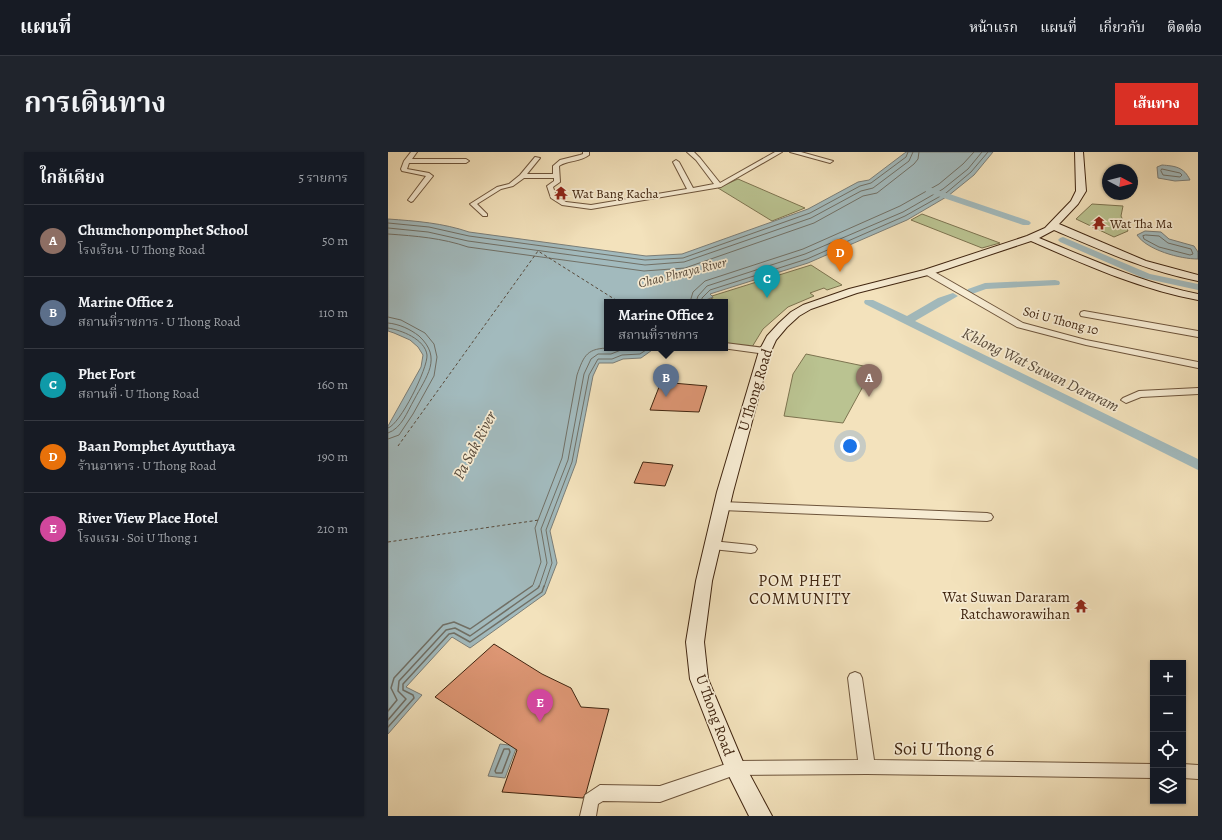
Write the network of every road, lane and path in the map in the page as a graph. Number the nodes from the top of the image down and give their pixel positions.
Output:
1 (414, 152) edge
2 (586, 152) edge
3 (690, 152) edge
4 (779, 152) edge
5 (793, 152) edge
6 (820, 152) edge
7 (1079, 152) edge
8 (812, 157) junction
9 (537, 158) dead end
10 (407, 161) junction
11 (466, 161) dead end
12 (830, 161) dead end
13 (676, 162) dead end
14 (522, 176) junction
15 (557, 176) junction
16 (719, 186) junction
17 (691, 191) junction
18 (411, 200) dead end
19 (485, 215) dead end
20 (1054, 226) junction
21 (1031, 238) junction
22 (928, 272) junction
23 (1198, 278) edge
24 (1198, 297) edge
25 (1084, 314) dead end
26 (1198, 334) edge
27 (728, 346) edge
28 (765, 351) junction
29 (1198, 365) edge
30 (1198, 391) edge
31 (1126, 400) dead end
32 (722, 506) junction
33 (987, 517) dead end
34 (712, 545) junction
35 (751, 549) dead end
36 (855, 678) dead end
37 (866, 767) junction
38 (735, 768) junction
39 (1150, 771) edge
40 (1186, 771) edge
41 (1198, 772) edge
42 (588, 816) edge
43 (761, 816) edge

1 - 10 street
2 - 15 street
3 - 16 street
4 - 16 street
5 - 8 street
6 - 8 street
7 - 20 main road, U Thong Road
8 - 12 street
9 - 14 street
10 - 11 street
10 - 18 street
13 - 17 street
14 - 15 street
14 - 19 street
15 - 17 street
16 - 17 street
20 - 21 main road, U Thong Road
20 - 23 main road
21 - 22 main road, U Thong Road
21 - 24 main road
22 - 28 main road, U Thong Road
22 - 29 street, Soi U Thong 10
25 - 26 street
27 - 28 street
28 - 32 main road, U Thong Road
30 - 31 street
32 - 33 street
32 - 34 main road, U Thong Road
34 - 35 street
34 - 38 main road, U Thong Road
36 - 37 street
37 - 38 street, Soi U Thong 6
37 - 39 street, Soi U Thong 6
38 - 42 street, Soi U Thong 6
38 - 43 main road, U Thong Road
40 - 41 street

